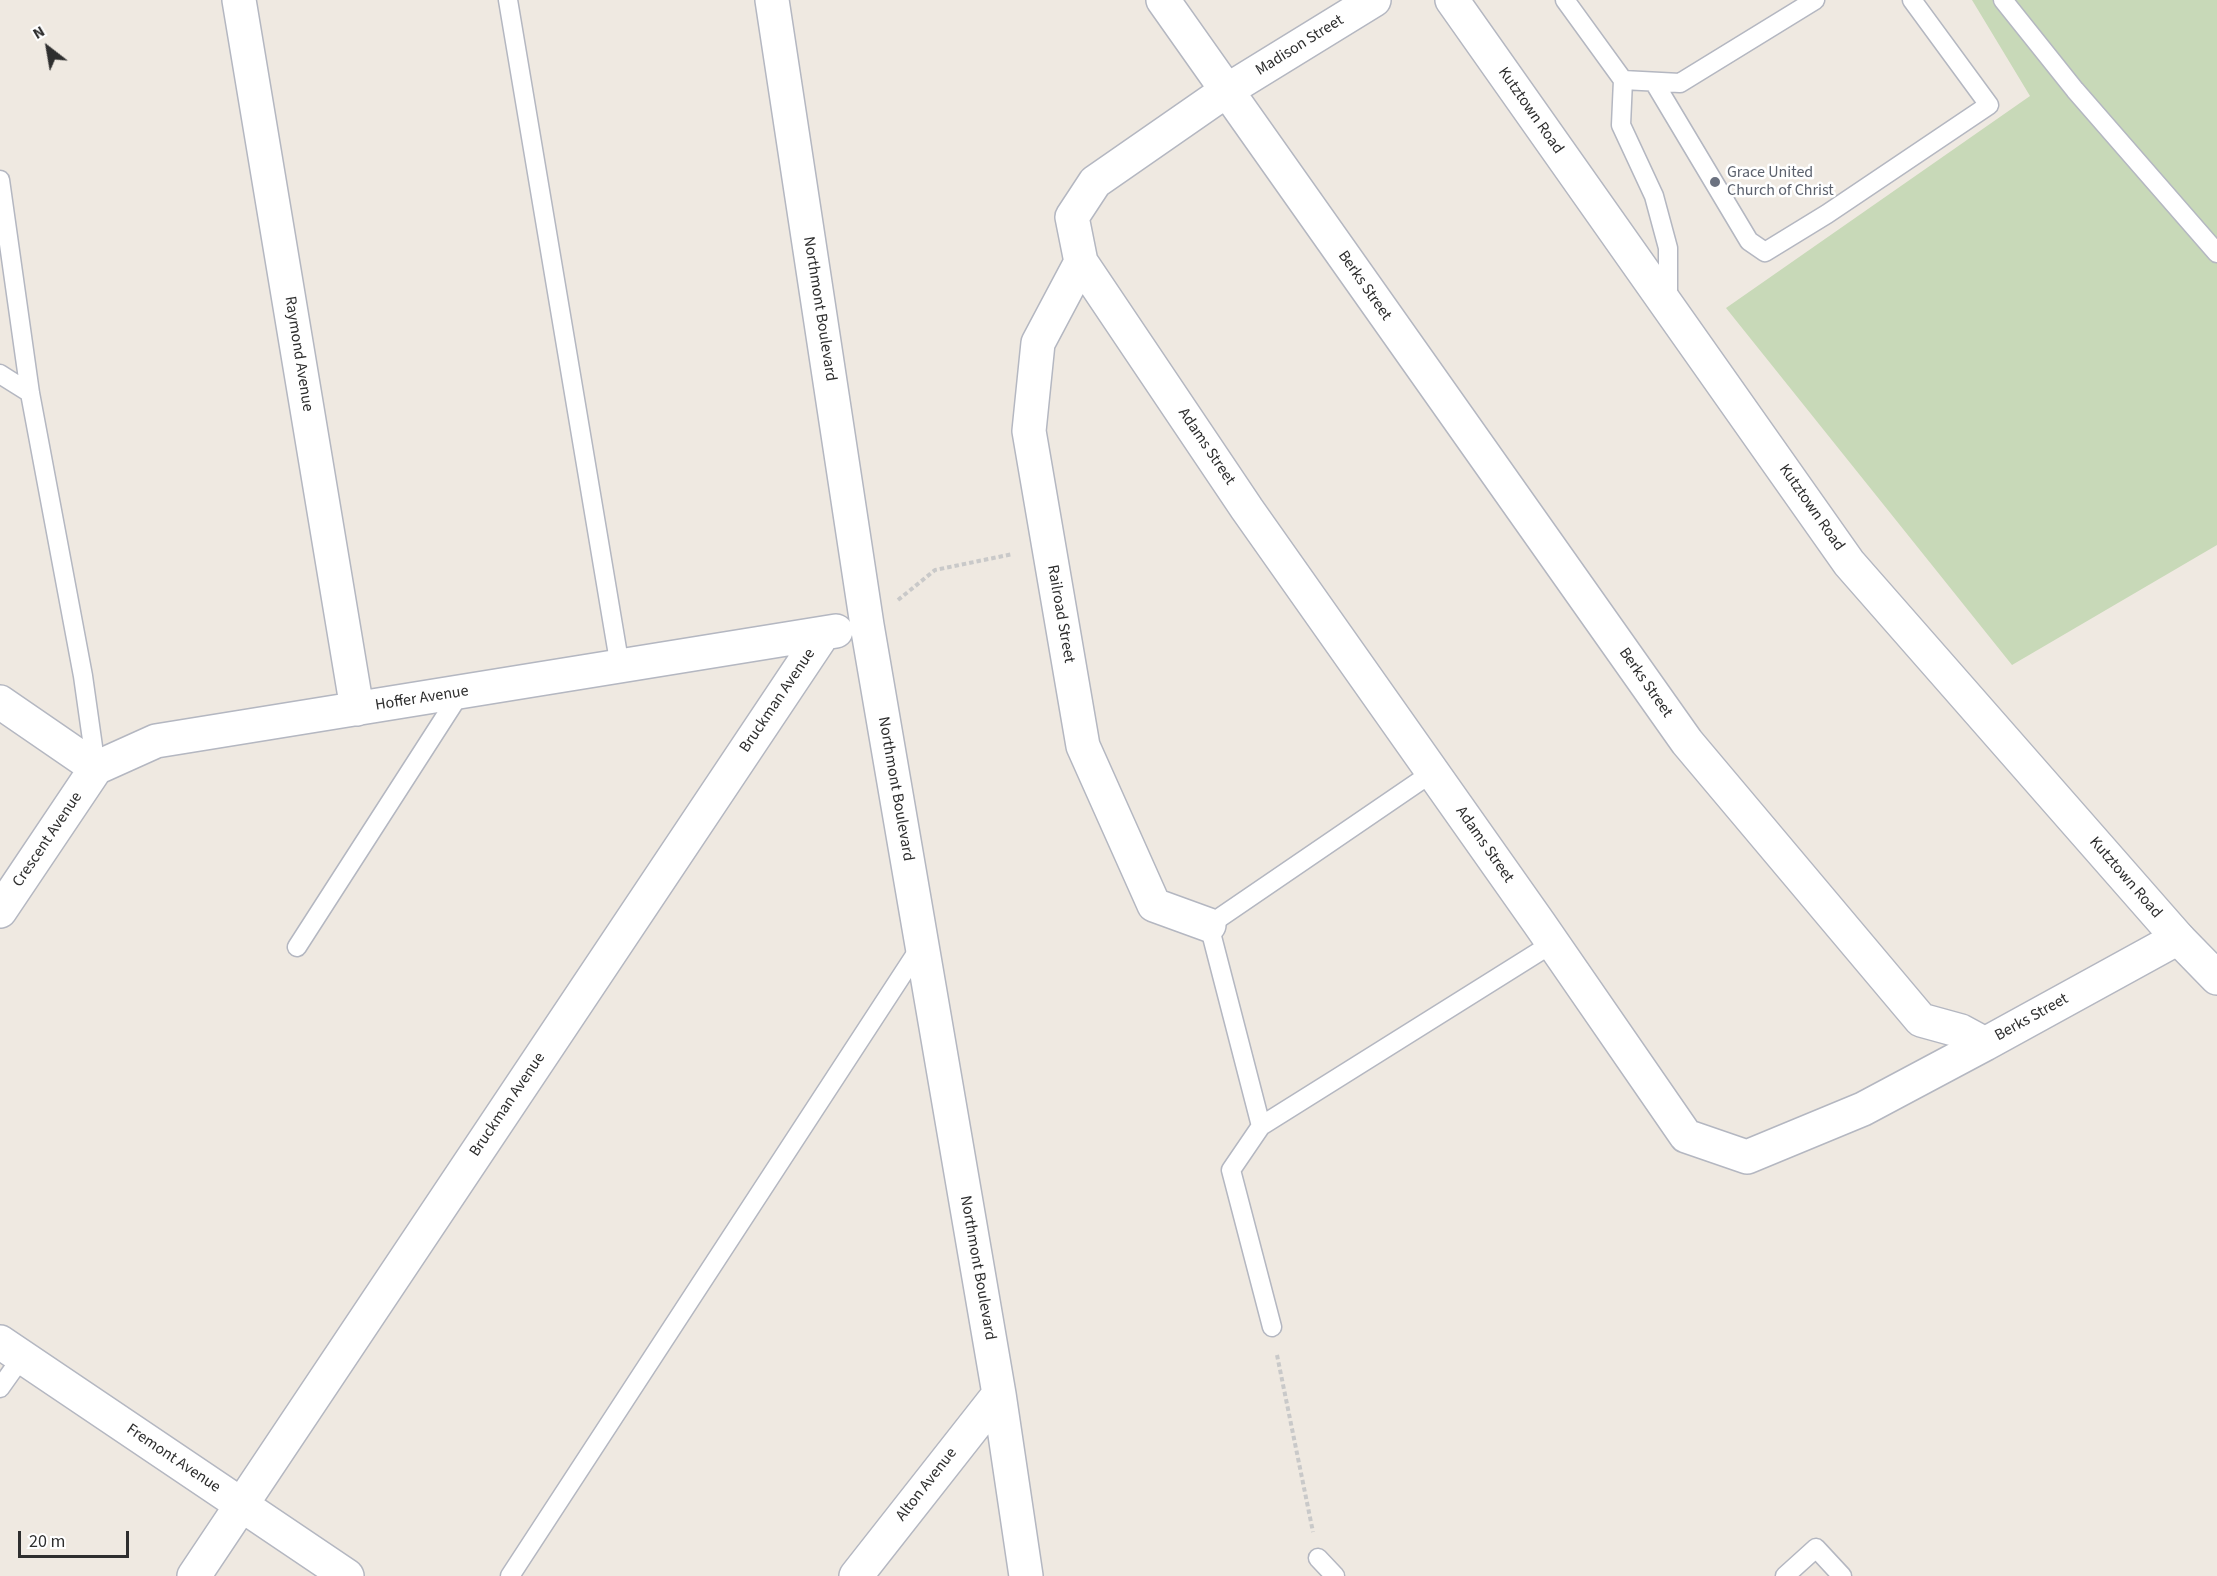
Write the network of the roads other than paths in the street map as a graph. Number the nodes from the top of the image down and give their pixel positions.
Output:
1 (239, 0) edge
2 (508, 0) edge
3 (772, 0) edge
4 (1163, 0) edge
5 (1374, 0) edge
6 (1452, 0) edge
7 (1565, 0) edge
8 (1815, 0) edge
9 (1912, 0) edge
10 (2003, 0) edge
11 (1623, 80) junction
12 (1654, 82) junction
13 (1226, 91) junction
14 (0, 180) edge
15 (2217, 253) edge
16 (1082, 262) junction
17 (1668, 306) junction
18 (0, 374) edge
19 (30, 393) junction
20 (867, 625) junction
21 (823, 634) junction
22 (620, 667) junction
23 (461, 692) junction
24 (0, 702) edge
25 (357, 709) junction
26 (96, 768) junction
27 (1433, 772) junction
28 (0, 911) edge
29 (1209, 925) junction
30 (1546, 933) junction
31 (2178, 938) junction
32 (922, 945) junction
33 (297, 947) dead end
34 (2217, 978) edge
35 (1985, 1044) junction
36 (1261, 1126) junction
37 (1272, 1327) road end
38 (11, 1349) edge
39 (0, 1389) edge
40 (999, 1394) junction
41 (241, 1505) junction
42 (1318, 1558) road end
43 (194, 1576) edge
44 (346, 1576) edge
45 (510, 1576) edge
46 (856, 1576) edge
47 (1026, 1576) edge
48 (1335, 1576) edge
49 (1785, 1576) edge
50 (1842, 1576) edge

1 - 25 street, Raymond Avenue
2 - 22 lane
3 - 20 street, Northmont Boulevard
4 - 13 street
5 - 13 street, Madison Street
6 - 17 street, Kutztown Road
7 - 11 lane
8 - 12 lane
9 - 12 lane
10 - 15 lane
11 - 12 lane
11 - 17 lane
13 - 16 street, Adams Street
13 - 35 street, Berks Street
14 - 19 lane
16 - 27 street, Adams Street
16 - 29 street, Railroad Street
17 - 31 street, Kutztown Road
18 - 19 lane
19 - 26 lane
20 - 21 street, Hoffer Avenue
20 - 32 street, Northmont Boulevard
21 - 22 street, Hoffer Avenue
21 - 41 street, Bruckman Avenue
22 - 23 street, Hoffer Avenue
23 - 25 street, Hoffer Avenue
23 - 33 lane
24 - 26 street
25 - 26 street, Hoffer Avenue
26 - 28 street, Crescent Avenue
27 - 29 lane
27 - 30 street, Adams Street
29 - 36 lane
30 - 35 street, Adams Street
30 - 36 lane
31 - 34 street, Kutztown Road
31 - 35 street, Berks Street
32 - 40 street, Northmont Boulevard
32 - 45 lane
36 - 37 lane
38 - 39 lane
38 - 41 street, Fremont Avenue
40 - 46 street, Alton Avenue
40 - 47 street, Northmont Boulevard
41 - 43 street, Bruckman Avenue
41 - 44 street, Fremont Avenue
42 - 48 lane
49 - 50 lane

